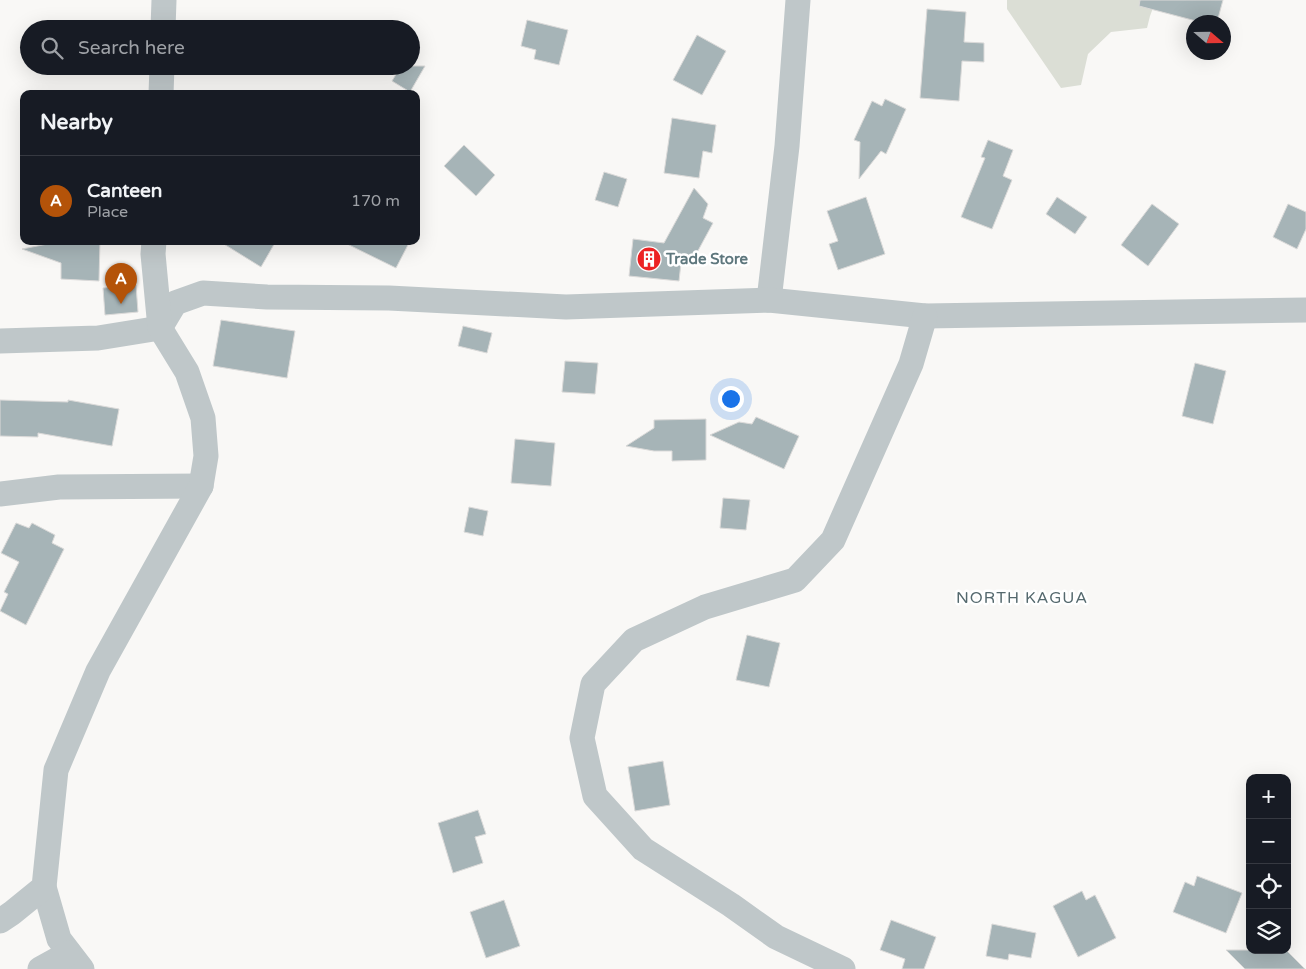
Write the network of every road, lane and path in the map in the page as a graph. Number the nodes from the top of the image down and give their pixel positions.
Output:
1 (164, 0) edge
2 (798, 0) edge
3 (163, 20) edge
4 (162, 75) edge
5 (161, 90) edge
6 (154, 245) edge
7 (769, 300) junction
8 (1306, 310) edge
9 (925, 316) junction
10 (160, 328) junction
11 (0, 341) edge
12 (201, 486) junction
13 (0, 494) edge
14 (44, 887) junction
15 (0, 920) edge
16 (76, 961) edge
17 (40, 969) edge
18 (843, 969) edge

1 - 3 street
2 - 7 street
4 - 5 street
6 - 10 street
7 - 9 street
7 - 10 street
8 - 9 street
9 - 18 street
10 - 11 street
10 - 12 street
12 - 13 street
12 - 14 street
14 - 15 street
14 - 16 street
16 - 17 street

